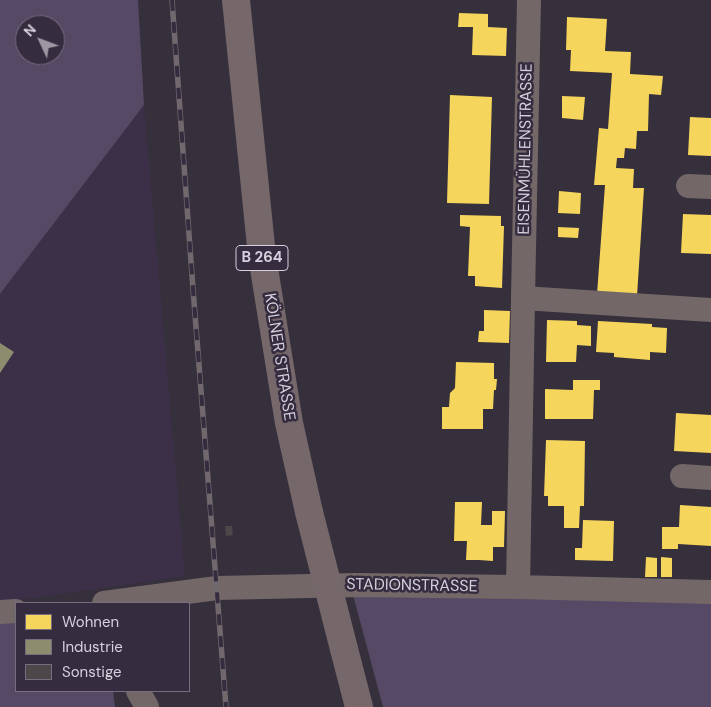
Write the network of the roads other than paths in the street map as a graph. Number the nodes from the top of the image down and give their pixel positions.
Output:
1 (236, 0) edge
2 (530, 0) edge
3 (688, 186) dead end
4 (711, 187) edge
5 (523, 298) junction
6 (711, 310) edge
7 (682, 476) dead end
8 (711, 478) edge
9 (518, 587) junction
10 (711, 592) edge
11 (118, 602) edge
12 (15, 611) edge
13 (0, 612) edge
14 (138, 692) edge
15 (146, 707) edge
16 (359, 707) edge

1 - 16 main road, KÖLNER STRASSE / B 264, bridge
2 - 5 street, EISENMÜHLENSTRASSE
3 - 4 street
5 - 6 street
5 - 9 street, EISENMÜHLENSTRASSE
7 - 8 street
9 - 10 street, STADIONSTRASSE
9 - 11 street, STADIONSTRASSE
12 - 13 street
14 - 15 street

